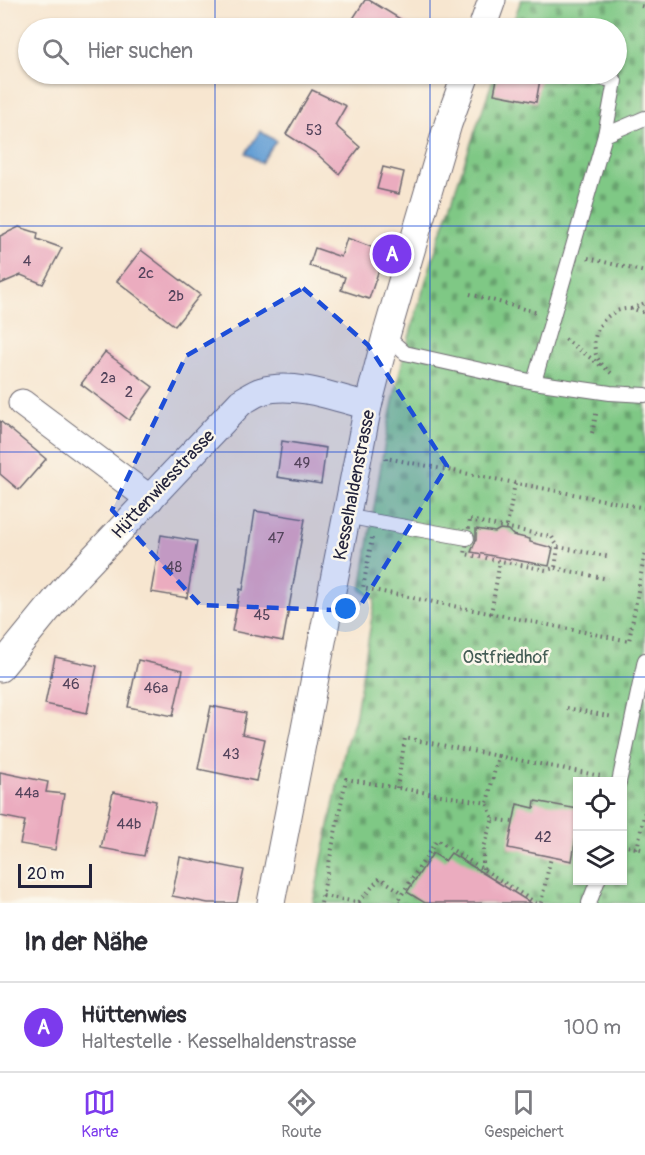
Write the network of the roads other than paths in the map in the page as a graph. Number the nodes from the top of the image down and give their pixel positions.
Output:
1 (492, 0) edge
2 (486, 18) edge
3 (462, 84) edge
4 (614, 84) edge
5 (645, 118) edge
6 (605, 135) junction
7 (386, 336) junction
8 (534, 382) junction
9 (645, 395) edge
10 (22, 404) dead end
11 (368, 406) junction
12 (150, 499) junction
13 (361, 519) dead end
14 (467, 538) road end
15 (645, 663) edge
16 (0, 668) edge
17 (620, 777) edge
18 (596, 885) edge
19 (271, 903) edge
20 (589, 903) edge

1 - 2 street
3 - 7 street, Kesselhaldenstrasse
4 - 6 lane
5 - 6 lane
6 - 8 lane
7 - 8 lane
7 - 11 street, Kesselhaldenstrasse
8 - 9 lane
10 - 12 street
11 - 12 street, Hüttenwiesstrasse
11 - 19 street, Kesselhaldenstrasse
12 - 16 street, Hüttenwiesstrasse
13 - 14 lane
15 - 17 lane
18 - 20 lane

